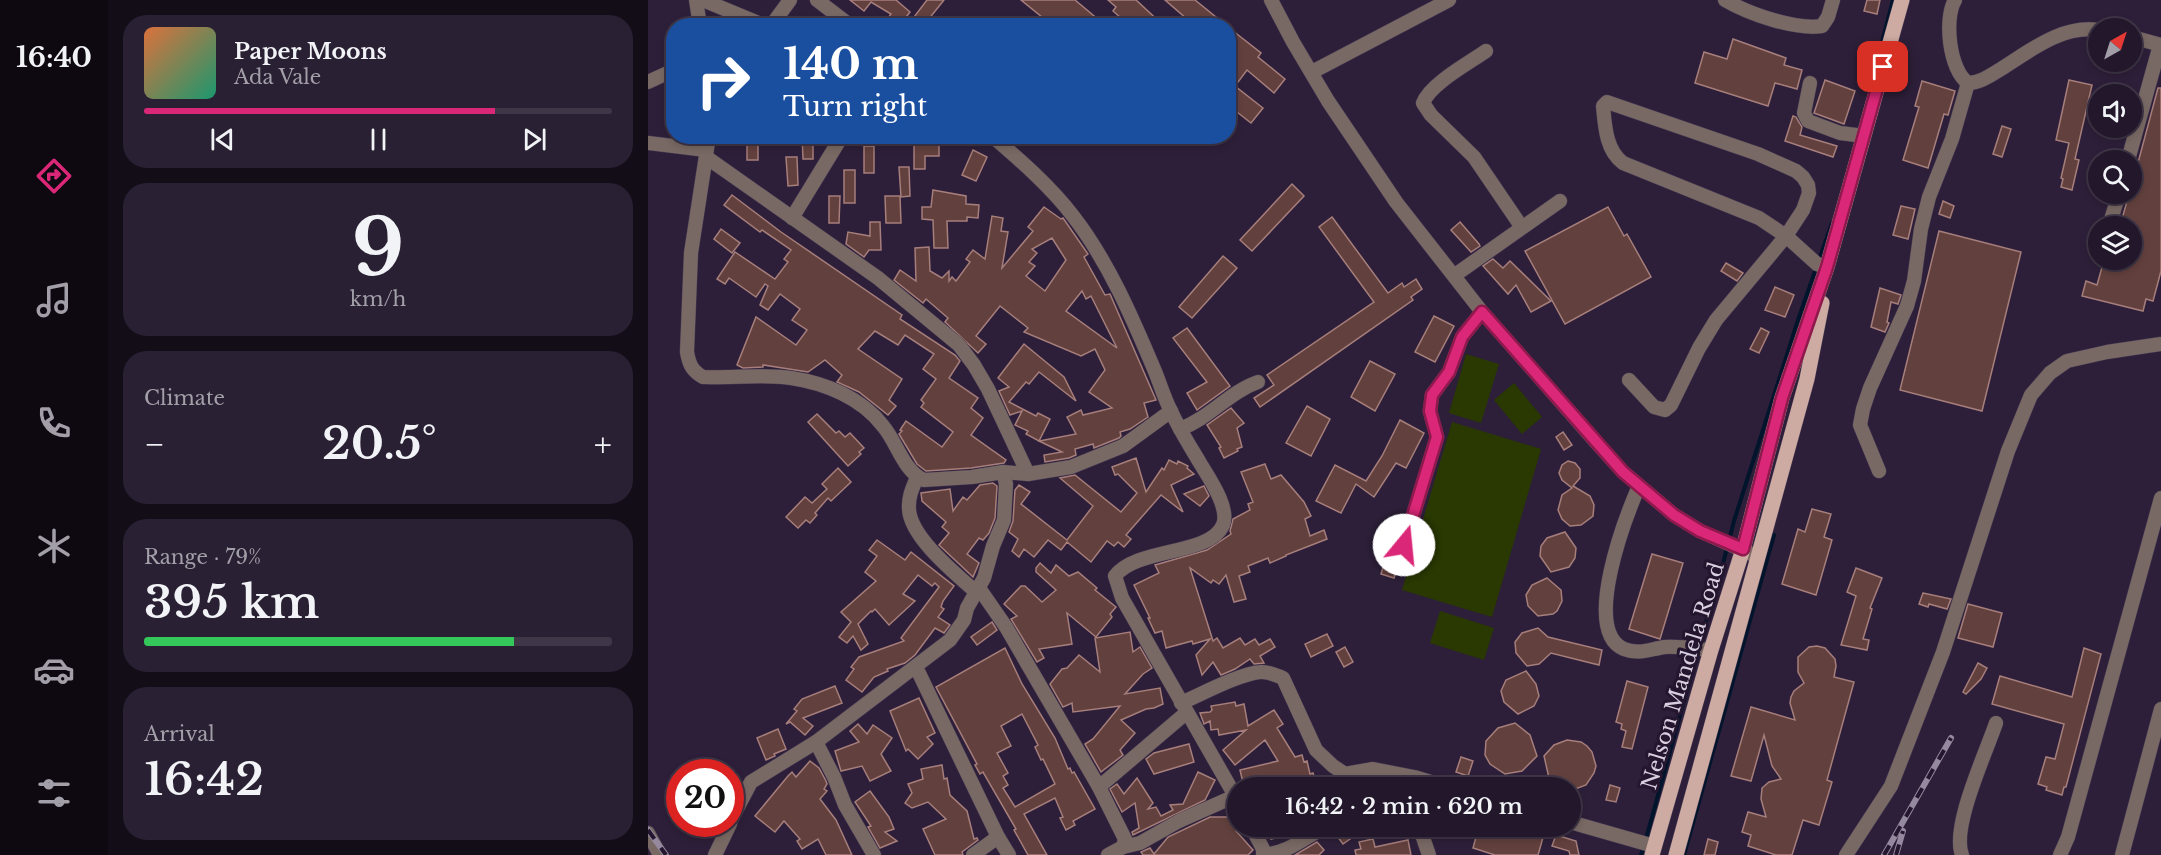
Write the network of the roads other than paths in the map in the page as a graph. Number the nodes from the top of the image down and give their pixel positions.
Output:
1 (696, 0) edge
2 (703, 0) edge
3 (790, 0) edge
4 (817, 0) edge
5 (1270, 0) edge
6 (1449, 0) edge
7 (1725, 0) edge
8 (1833, 0) edge
9 (1902, 0) edge
10 (1955, 0) edge
11 (699, 18) edge
12 (751, 18) edge
13 (773, 18) edge
14 (841, 18) edge
15 (2088, 30) edge
16 (2142, 40) edge
17 (2161, 45) edge
18 (1486, 51) dead end
19 (1312, 72) junction
20 (666, 74) edge
21 (648, 82) edge
22 (1810, 83) dead end
23 (1968, 83) junction
24 (1864, 136) junction
25 (648, 143) edge
26 (837, 144) edge
27 (1000, 144) edge
28 (707, 148) edge
29 (2131, 150) edge
30 (1560, 201) dead end
31 (792, 218) junction
32 (1521, 226) junction
33 (1786, 236) junction
34 (1827, 267) junction
35 (1455, 275) junction
36 (1482, 312) junction
37 (2161, 344) edge
38 (1629, 380) dead end
39 (1258, 382) dead end
40 (1171, 411) junction
41 (1180, 429) junction
42 (1879, 471) dead end
43 (1003, 472) junction
44 (1028, 474) junction
45 (917, 477) junction
46 (1638, 486) junction
47 (2161, 498) edge
48 (1404, 545) dead end
49 (1743, 549) junction
50 (1758, 557) junction
51 (977, 590) junction
52 (1711, 650) junction
53 (916, 667) junction
54 (1184, 708) junction
55 (2161, 709) edge
56 (1996, 723) dead end
57 (816, 742) junction
58 (1341, 777) edge
59 (1354, 777) edge
60 (1414, 777) edge
61 (1227, 783) edge
62 (1099, 787) junction
63 (744, 796) edge
64 (1227, 803) edge
65 (1581, 826) edge
66 (648, 833) edge
67 (723, 837) edge
68 (998, 837) junction
69 (1256, 837) edge
70 (1306, 837) edge
71 (1423, 837) edge
72 (1653, 850) edge
73 (1126, 851) edge
74 (1264, 854) edge
75 (660, 855) edge
76 (715, 855) edge
77 (874, 855) edge
78 (973, 855) edge
79 (1009, 855) edge
80 (1108, 855) edge
81 (1429, 855) edge
82 (1676, 855) edge
83 (1846, 855) edge
84 (1962, 855) edge
85 (2060, 855) edge
86 (2122, 855) edge

1 - 11 street
2 - 12 street
3 - 13 street
4 - 14 street
5 - 19 street
6 - 19 street
7 - 8 street
9 - 24 main road, Nelson Mandela Road
10 - 23 street
15 - 23 street
16 - 17 street
17 - 29 street
18 - 32 street
19 - 35 street
20 - 21 street
22 - 24 street
23 - 42 street
24 - 34 main road, Nelson Mandela Road
25 - 28 street
26 - 31 street
27 - 40 street
28 - 31 street
28 - 45 street
30 - 32 street
31 - 44 street
32 - 35 street
33 - 33 street
33 - 34 street
33 - 38 street
34 - 49 main road, Nelson Mandela Road
34 - 50 main road, Nelson Mandela Road
35 - 36 street
36 - 46 street
36 - 48 street
37 - 83 street
39 - 41 street
40 - 41 street
40 - 44 street
41 - 54 street
43 - 44 street
43 - 45 street
43 - 51 street
45 - 51 street
46 - 49 street
46 - 52 street
47 - 85 street
49 - 50 street
49 - 52 main road, Nelson Mandela Road
50 - 82 main road, Nelson Mandela Road
51 - 53 street
51 - 62 street
52 - 72 main road, Nelson Mandela Road
53 - 57 street
53 - 68 street
54 - 58 street
54 - 61 street
54 - 62 street
55 - 86 street
56 - 84 street
57 - 63 street
57 - 77 street
59 - 60 street
62 - 73 street
64 - 73 street
65 - 72 street
66 - 75 street
67 - 76 street
68 - 78 street
68 - 79 street
69 - 74 street
70 - 74 street
71 - 81 street
73 - 80 street

